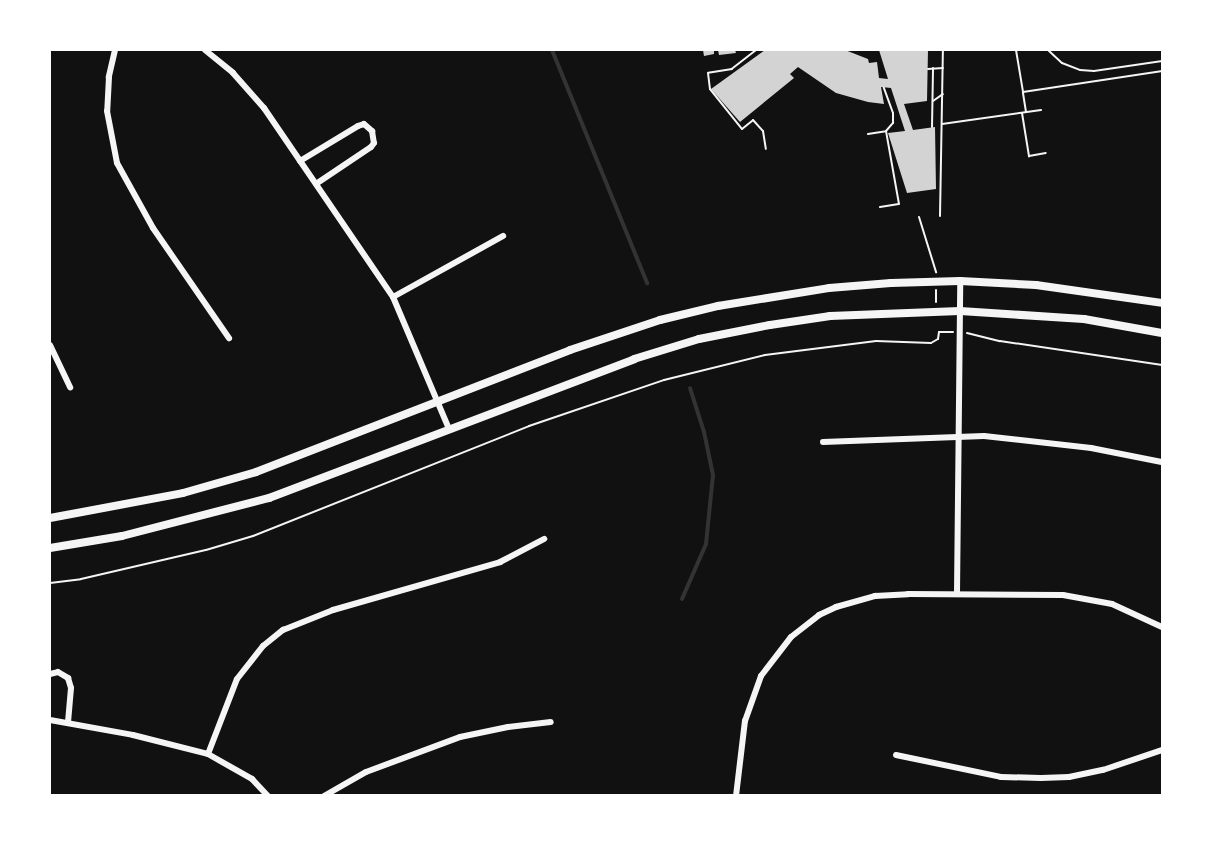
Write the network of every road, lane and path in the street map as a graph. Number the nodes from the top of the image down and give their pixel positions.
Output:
1 (115, 50) edge
2 (205, 50) edge
3 (219, 50) edge
4 (756, 50) edge
5 (943, 50) edge
6 (1016, 50) edge
7 (1048, 50) edge
8 (214, 56) junction
9 (1162, 61) edge
10 (943, 68) junction
11 (928, 69) dead end
12 (933, 69) junction
13 (1101, 70) junction
14 (1162, 71) edge
15 (1103, 80) junction
16 (884, 88) dead end
17 (1023, 92) junction
18 (943, 94) junction
19 (932, 101) junction
20 (1041, 110) dead end
21 (1024, 113) junction
22 (942, 124) junction
23 (932, 127) dead end
24 (886, 131) junction
25 (868, 134) dead end
26 (766, 149) dead end
27 (1047, 153) dead end
28 (300, 161) junction
29 (316, 184) junction
30 (880, 207) dead end
31 (940, 216) dead end
32 (503, 236) dead end
33 (960, 281) junction
34 (393, 297) junction
35 (1162, 303) edge
36 (960, 311) junction
37 (959, 332) junction
38 (1162, 333) edge
39 (229, 338) dead end
40 (50, 345) edge
41 (1162, 365) edge
42 (70, 387) dead end
43 (438, 402) junction
44 (449, 429) junction
45 (957, 436) junction
46 (823, 441) dead end
47 (1162, 462) edge
48 (50, 518) edge
49 (544, 540) dead end
50 (50, 548) edge
51 (50, 584) edge
52 (957, 593) junction
53 (1162, 627) edge
54 (50, 674) edge
55 (50, 720) edge
56 (68, 722) junction
57 (551, 722) dead end
58 (1162, 750) edge
59 (208, 754) junction
60 (896, 755) dead end
61 (268, 795) edge
62 (324, 795) edge
63 (736, 795) edge

1 - 39 street
2 - 8 street
3 - 8 street
4 - 26 path
5 - 10 path
6 - 17 path
7 - 13 path
8 - 28 street
9 - 13 path
10 - 12 path
10 - 18 path
11 - 12 path
12 - 19 path
13 - 15 path
14 - 15 path
15 - 17 path
16 - 24 path
17 - 21 path
18 - 19 path
18 - 22 path
19 - 23 path
20 - 21 path
21 - 22 path
21 - 27 path
22 - 31 path
24 - 25 path
24 - 30 path
28 - 29 street
28 - 29 street
29 - 34 street
32 - 34 street
33 - 35 main road
33 - 36 street
33 - 43 main road
34 - 43 street
36 - 37 street
36 - 38 main road
36 - 44 main road
37 - 41 path
37 - 45 street
37 - 51 path
40 - 42 street
43 - 44 street
43 - 48 main road
44 - 50 main road
45 - 46 street
45 - 47 street
45 - 52 street
49 - 59 street
52 - 53 street
52 - 63 street
54 - 56 street
55 - 56 street
56 - 59 street
57 - 62 street
58 - 60 street
59 - 61 street

